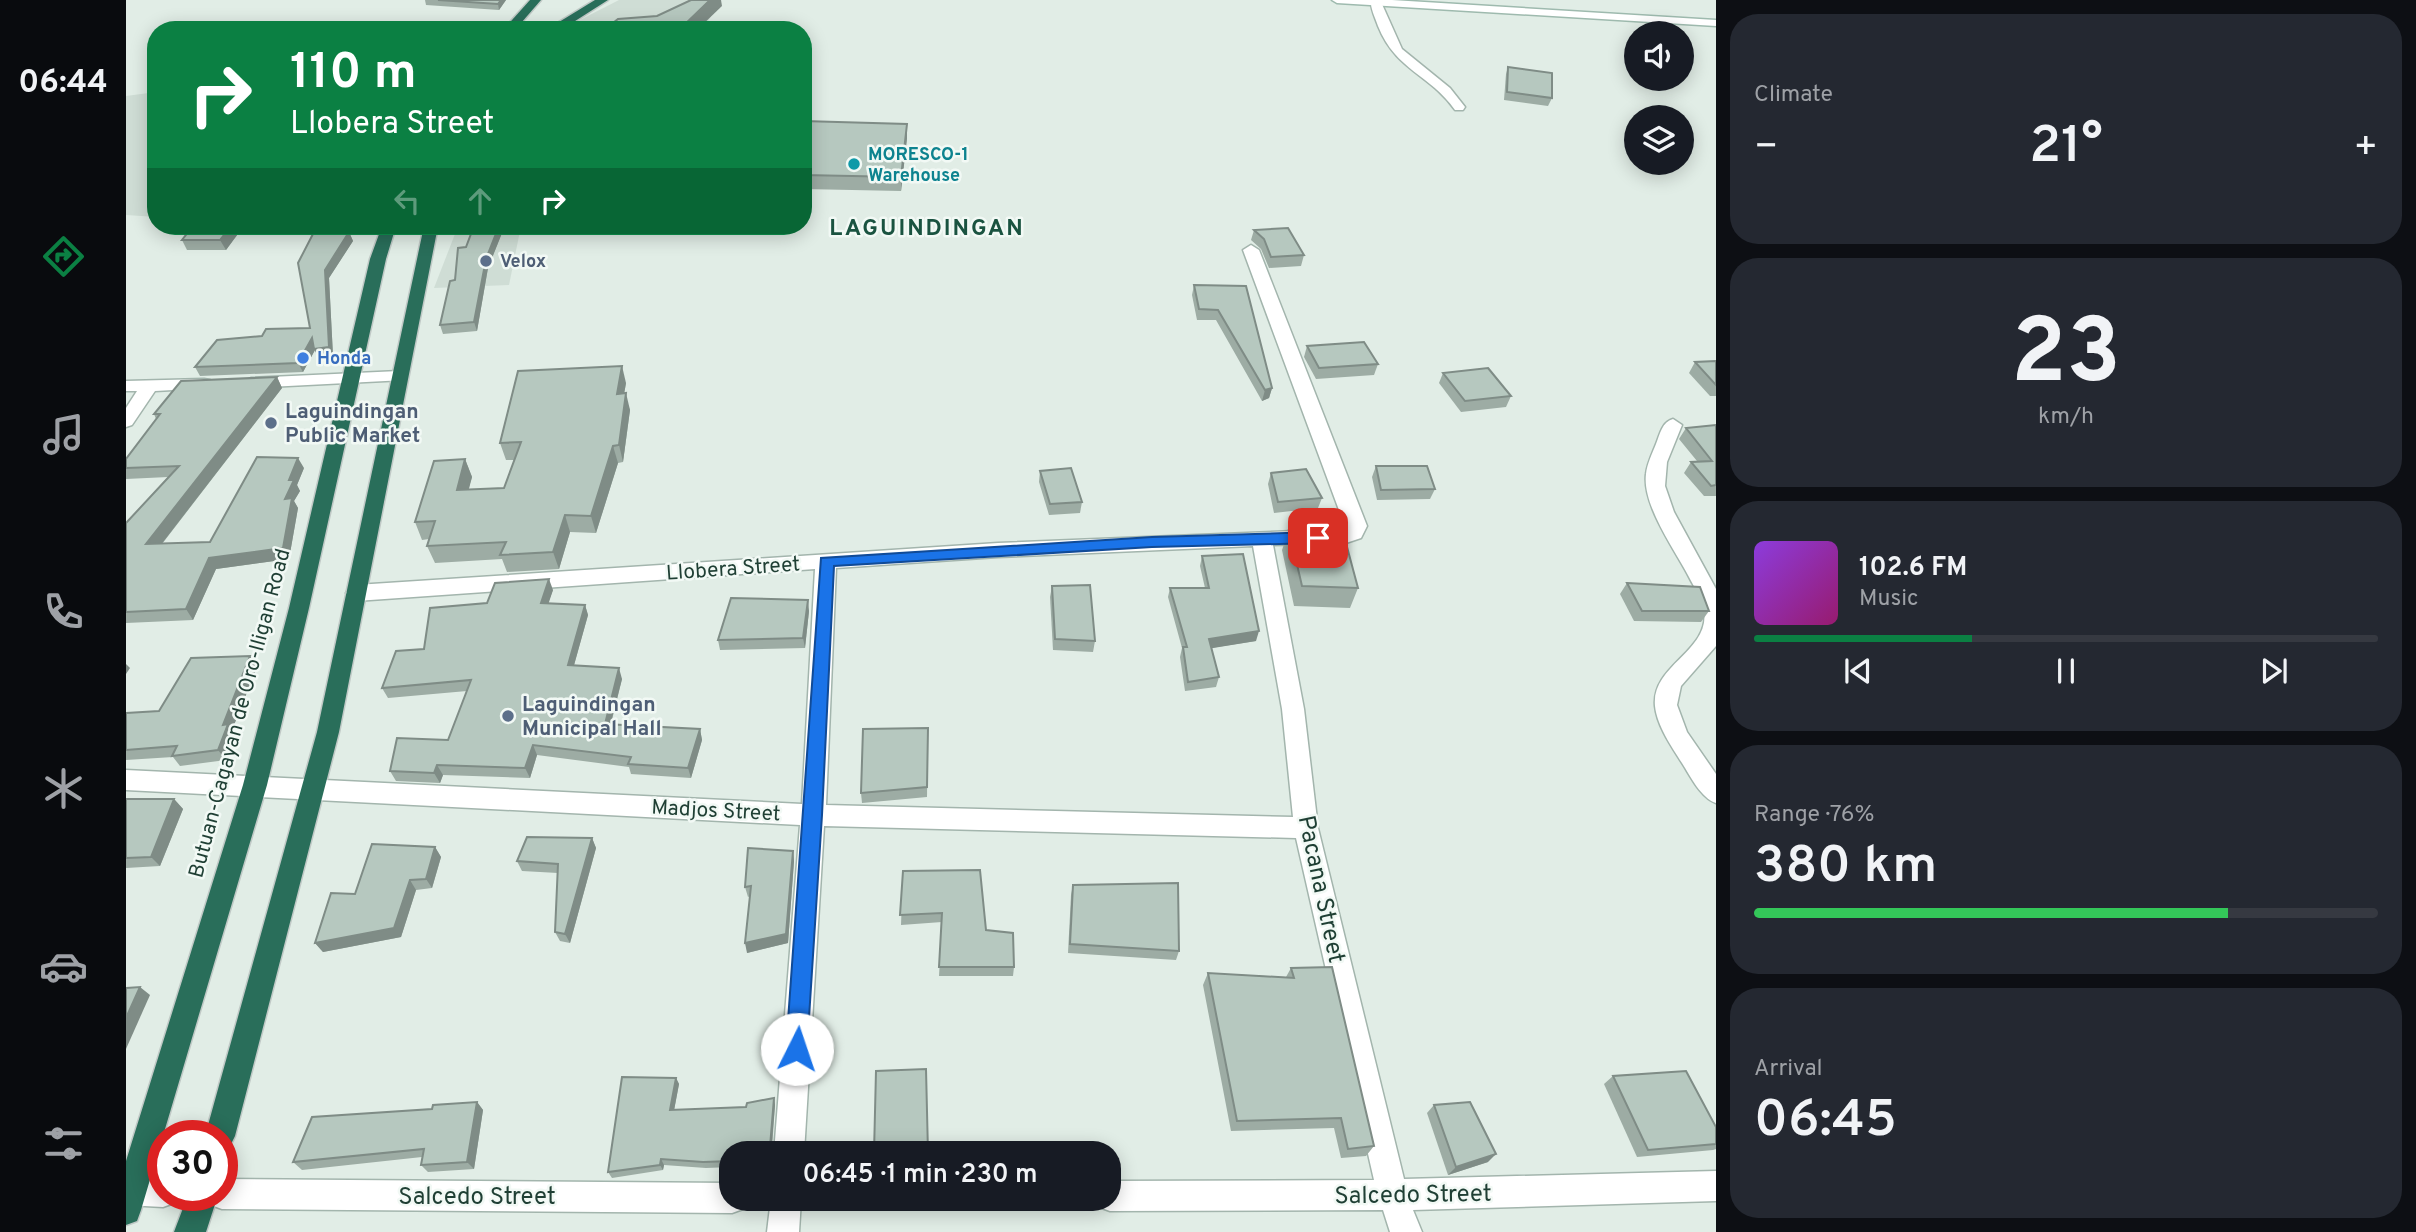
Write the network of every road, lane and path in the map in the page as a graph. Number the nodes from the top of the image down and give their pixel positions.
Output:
1 (536, 0) edge
2 (603, 0) edge
3 (1337, 0) edge
4 (1486, 0) edge
5 (1375, 2) junction
6 (1716, 14) edge
7 (517, 21) edge
8 (567, 21) edge
9 (1716, 23) edge
10 (1459, 107) dead end
11 (386, 235) edge
12 (429, 235) edge
13 (1251, 250) dead end
14 (399, 376) junction
15 (351, 378) junction
16 (150, 385) junction
17 (126, 386) edge
18 (126, 422) edge
19 (1673, 425) dead end
20 (1262, 540) junction
21 (826, 561) junction
22 (356, 593) junction
23 (126, 780) edge
24 (255, 785) junction
25 (313, 790) junction
26 (1716, 793) edge
27 (813, 815) junction
28 (1306, 828) junction
29 (224, 1120) edge
30 (790, 1141) edge
31 (1716, 1186) edge
32 (238, 1194) edge
33 (1393, 1195) junction
34 (137, 1196) edge
35 (1121, 1196) edge
36 (719, 1198) edge
37 (197, 1211) edge
38 (785, 1211) edge
39 (190, 1232) edge
40 (783, 1232) edge
41 (1406, 1232) edge

1 - 7 highway
2 - 8 highway
3 - 5 street
4 - 6 street
5 - 9 street
5 - 10 street
11 - 15 highway, Butuan-Cagayan de Oro-Iligan Road
12 - 14 highway
13 - 20 street, Llobera Street
14 - 15 street
14 - 22 highway
15 - 16 street
15 - 24 highway, Butuan-Cagayan de Oro-Iligan Road
16 - 17 street
16 - 18 street
19 - 26 street
20 - 21 street, Llobera Street
20 - 28 street, Pacana Street
21 - 22 street, Llobera Street
21 - 27 street
22 - 25 highway
23 - 24 street, Madjos Street
24 - 25 street, Madjos Street
24 - 34 highway, Butuan-Cagayan de Oro-Iligan Road
25 - 27 street, Madjos Street
25 - 29 highway
27 - 28 street, Madjos Street
27 - 30 street
28 - 33 street, Pacana Street
31 - 33 street, Salcedo Street
32 - 36 street, Salcedo Street
33 - 35 street, Salcedo Street
33 - 41 street, Pacana Street
37 - 39 highway
38 - 40 street

